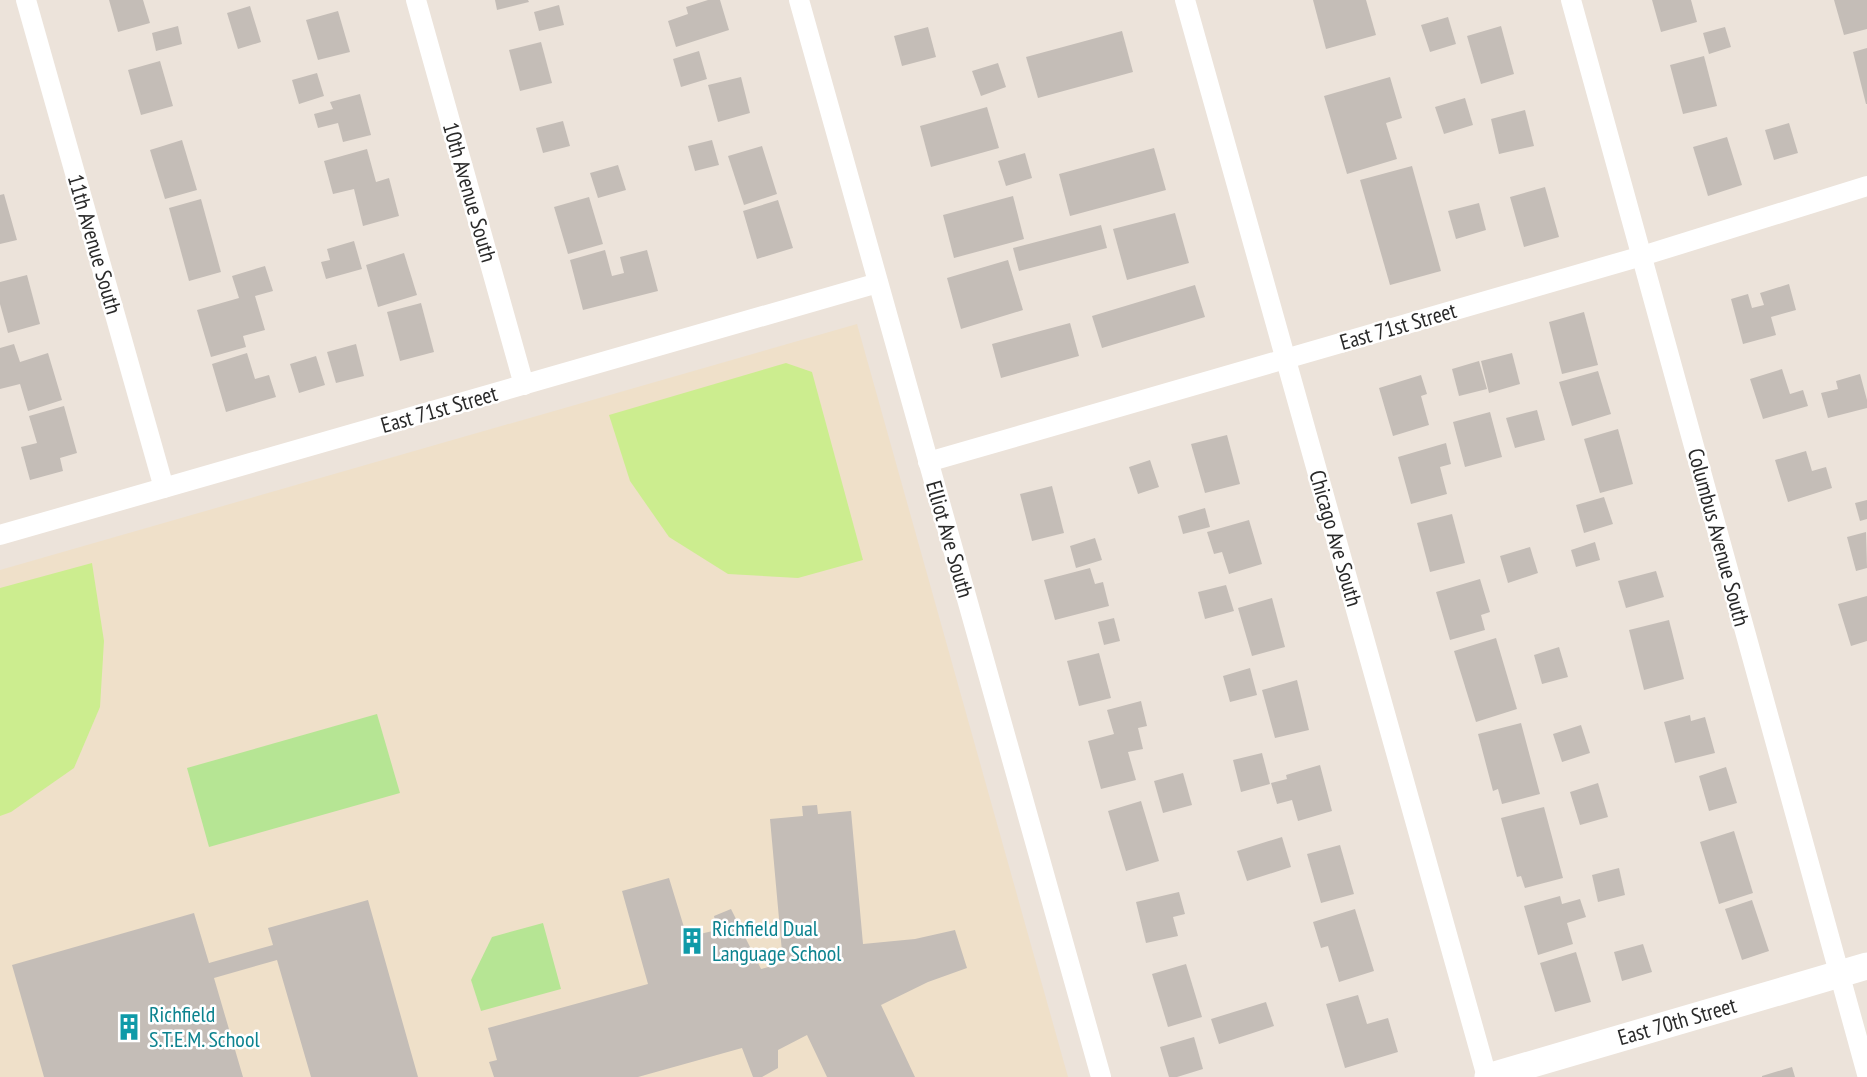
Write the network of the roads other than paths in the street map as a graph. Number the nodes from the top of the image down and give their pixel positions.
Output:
1 (26, 0) edge
2 (416, 0) edge
3 (799, 0) edge
4 (1185, 0) edge
5 (1571, 0) edge
6 (1867, 186) edge
7 (1642, 256) junction
8 (878, 283) junction
9 (1286, 359) junction
10 (524, 385) junction
11 (928, 462) junction
12 (164, 488) junction
13 (0, 535) edge
14 (1867, 966) edge
15 (1839, 974) junction
16 (1867, 1074) edge
17 (1101, 1077) edge
18 (1487, 1077) edge

1 - 12 street, 11th Avenue South
2 - 10 street, 10th Avenue South
3 - 8 street, Elliot Ave South
4 - 9 street, Chicago Ave South
5 - 7 street, Columbus Avenue South
6 - 7 street, East 71st Street
7 - 9 street, East 71st Street
7 - 15 street, Columbus Avenue South
8 - 10 street, East 71st Street
8 - 11 street, Elliot Ave South
9 - 11 street, East 71st Street
9 - 18 street, Chicago Ave South
10 - 12 street, East 71st Street
11 - 17 street, Elliot Ave South
12 - 13 street, East 71st Street
14 - 15 street, East 70th Street
15 - 16 street, Columbus Avenue South
15 - 18 street, East 70th Street

